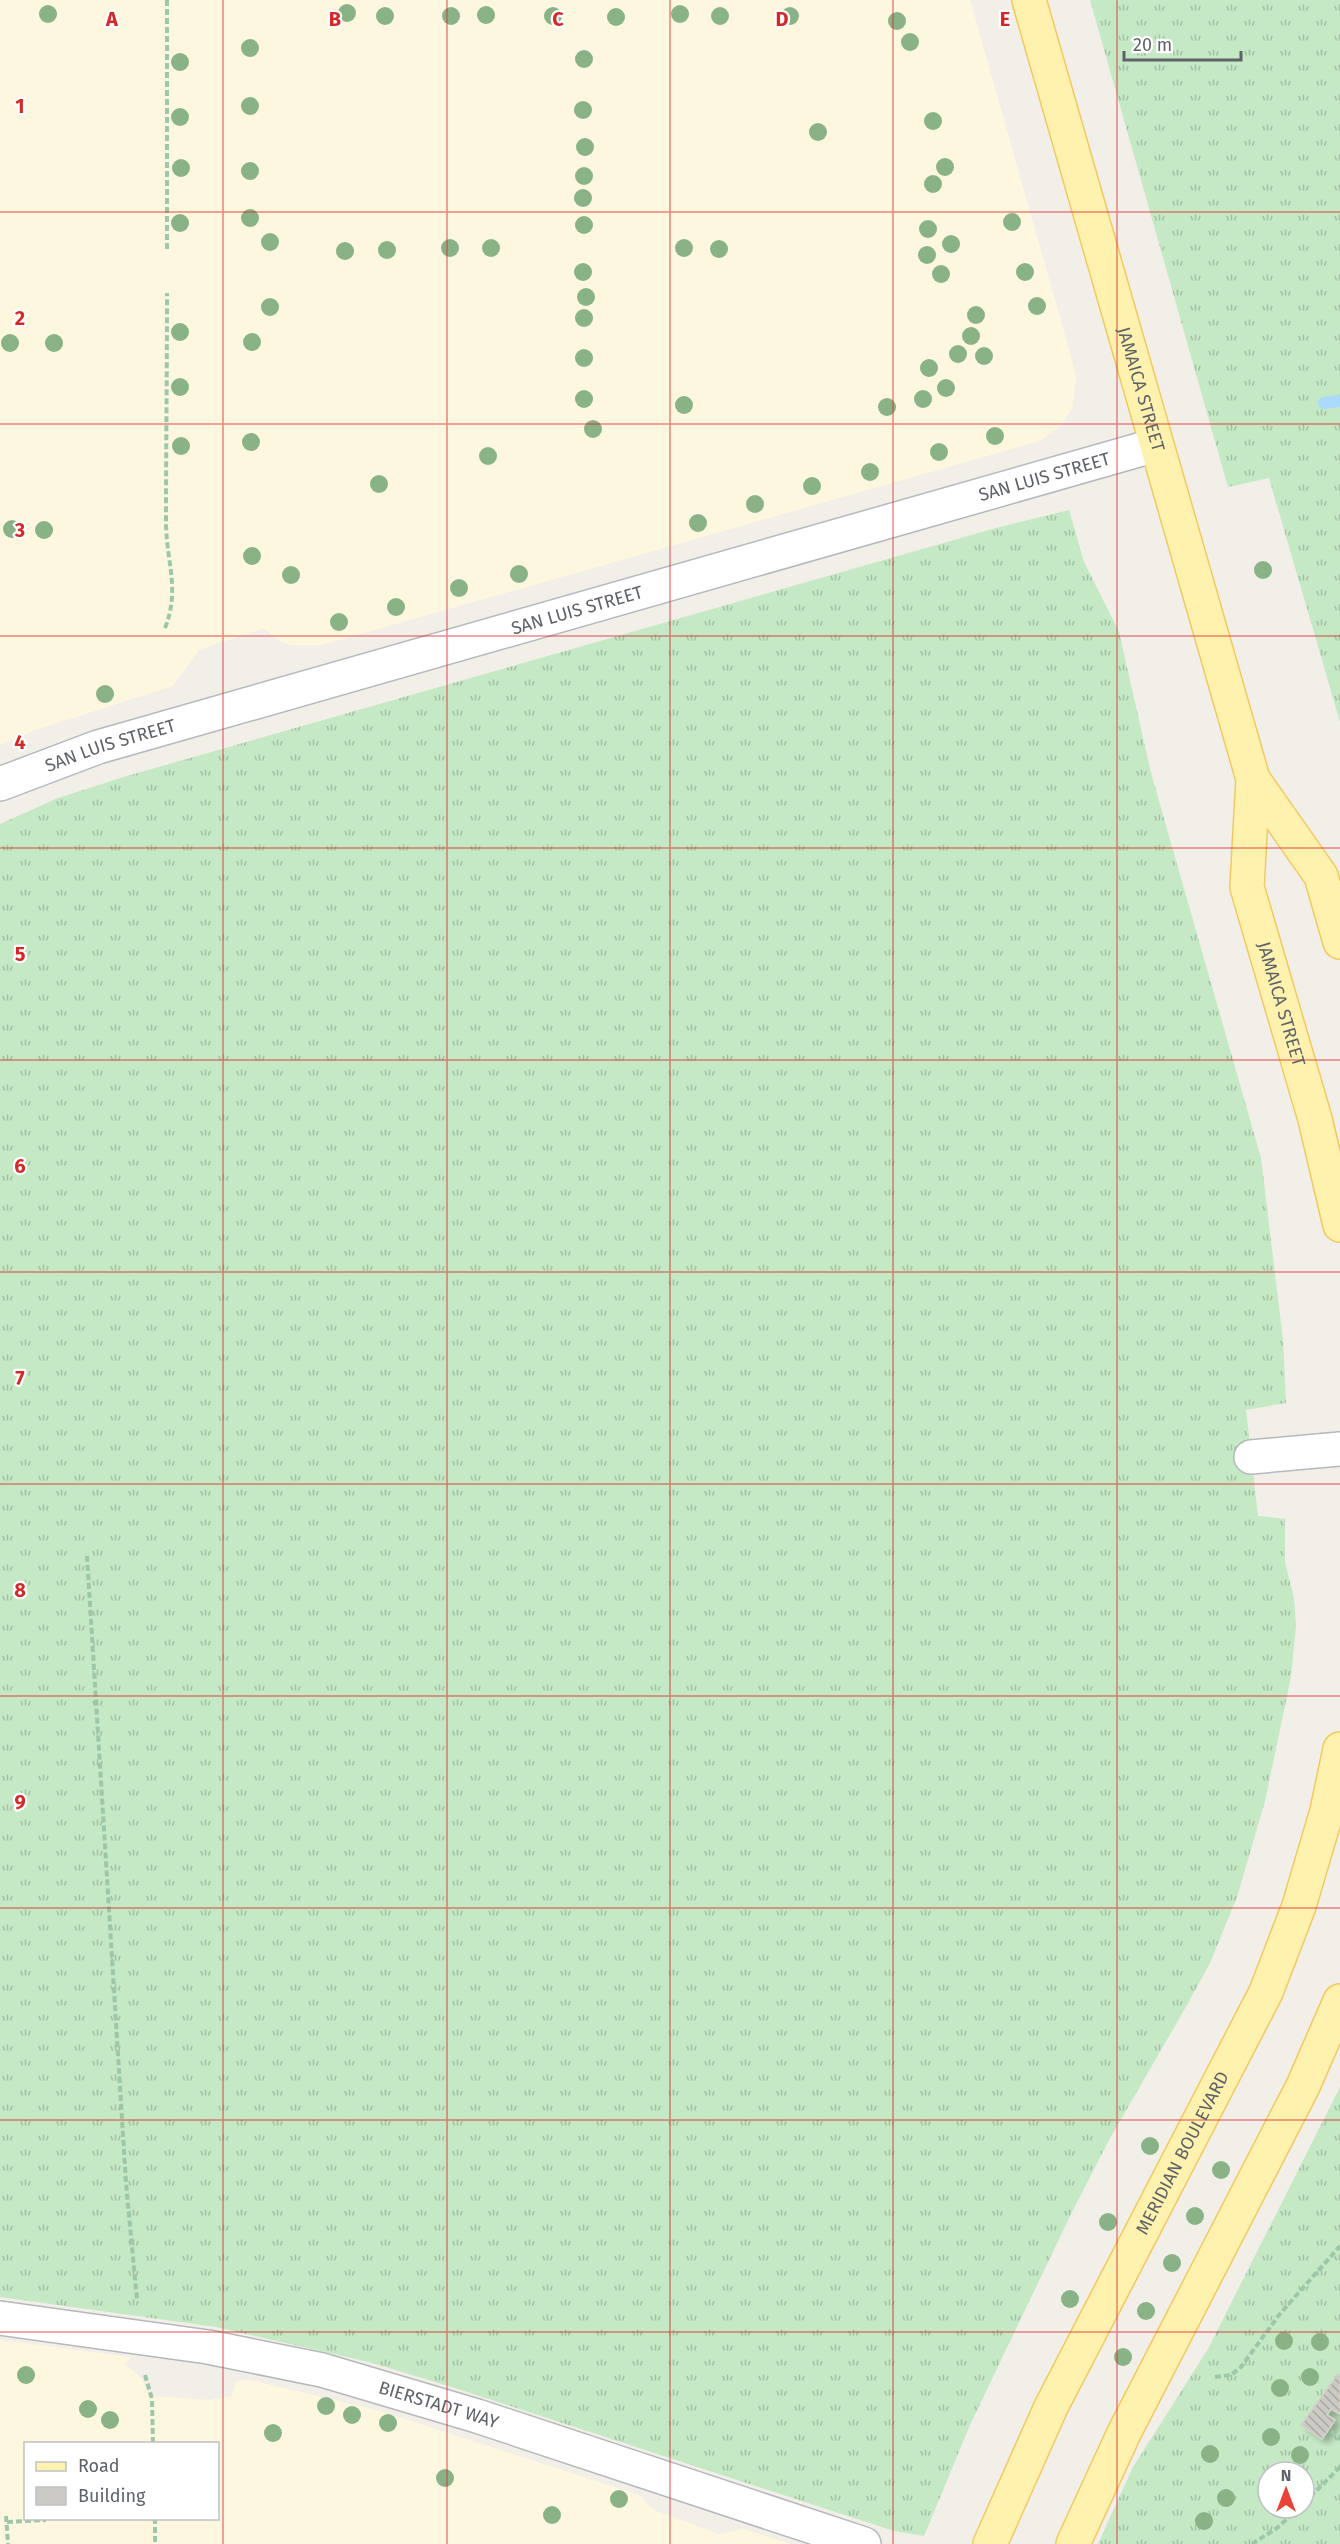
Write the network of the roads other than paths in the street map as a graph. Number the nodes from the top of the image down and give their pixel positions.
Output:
1 (1029, 0) edge
2 (1156, 445) junction
3 (1253, 779) junction
4 (0, 784) edge
5 (1340, 942) edge
6 (1340, 1225) edge
7 (1340, 1449) edge
8 (1251, 1458) dead end
9 (1340, 1749) edge
10 (1340, 2001) edge
11 (0, 2318) edge
12 (864, 2544) edge
13 (990, 2544) edge
14 (1073, 2544) edge

1 - 2 main road, JAMAICA STREET
2 - 3 main road, JAMAICA STREET
2 - 4 street, SAN LUIS STREET
3 - 5 main road, JAMAICA STREET
3 - 6 main road, JAMAICA STREET
7 - 8 street
9 - 13 main road, MERIDIAN BOULEVARD
10 - 14 main road
11 - 12 street, BIERSTADT WAY

